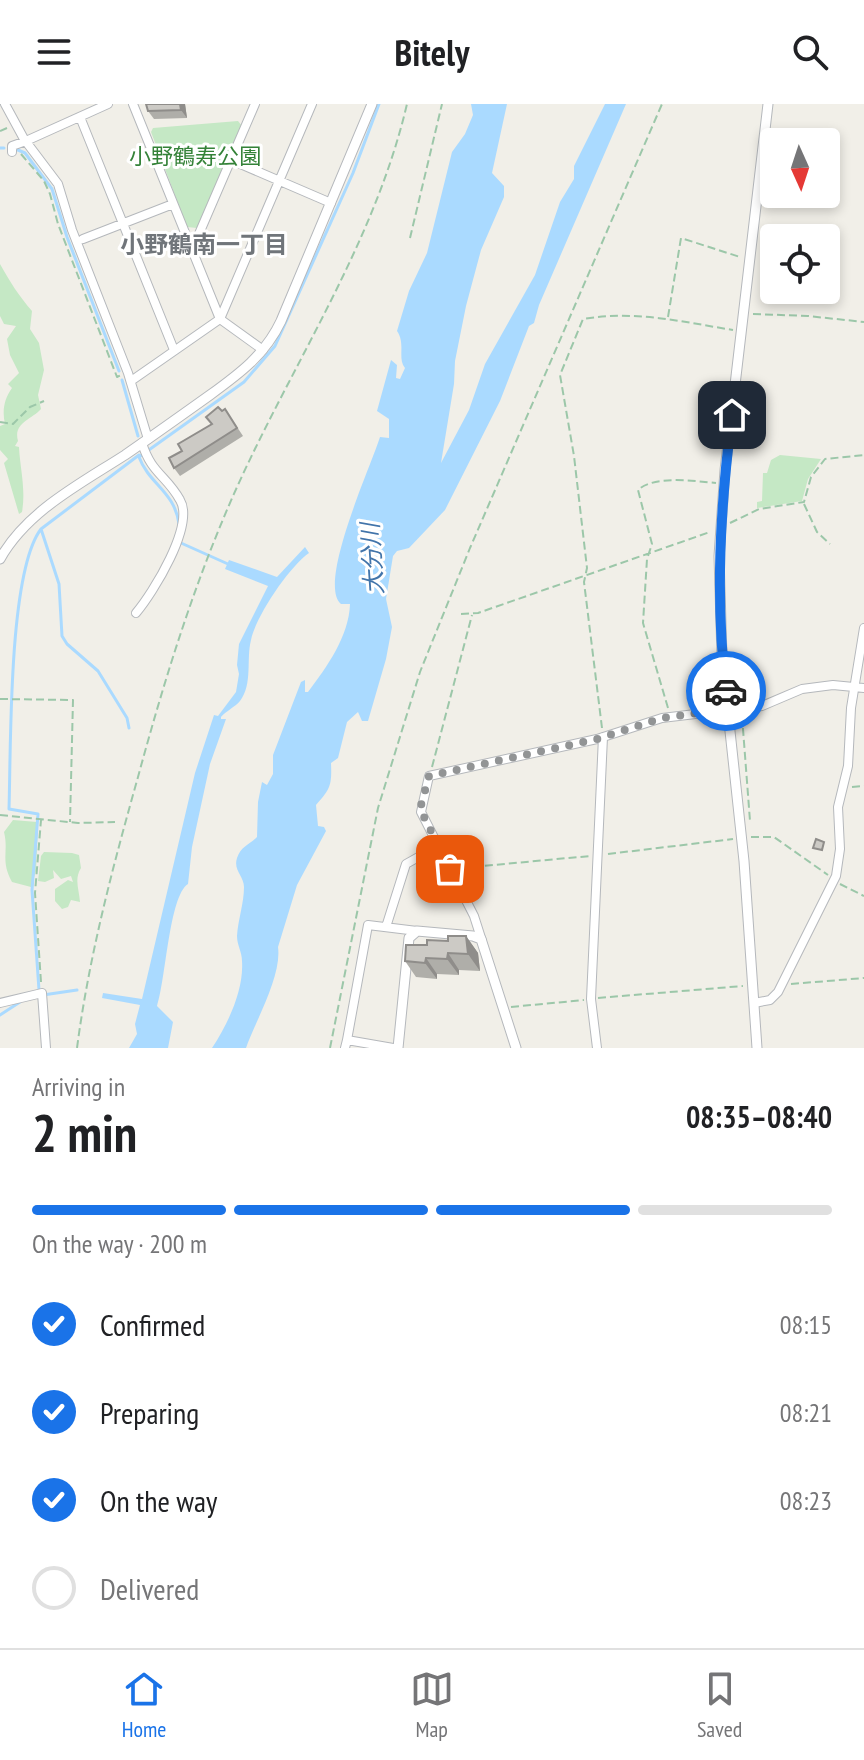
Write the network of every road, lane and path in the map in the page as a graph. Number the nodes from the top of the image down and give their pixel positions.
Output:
1 (5, 104) edge
2 (108, 104) edge
3 (133, 104) edge
4 (255, 104) edge
5 (312, 104) edge
6 (372, 104) edge
7 (407, 104) edge
8 (442, 104) edge
9 (662, 104) edge
10 (768, 104) edge
11 (80, 117) junction
12 (26, 141) junction
13 (12, 152) joint
14 (231, 160) junction
15 (280, 181) junction
16 (331, 203) junction
17 (173, 204) junction
18 (123, 223) junction
19 (410, 238) dead end
20 (83, 239) dead end
21 (192, 250) junction
22 (749, 262) junction
23 (752, 308) dead end
24 (668, 318) junction
25 (220, 319) junction
26 (864, 322) edge
27 (741, 331) junction
28 (174, 350) junction
29 (263, 350) junction
30 (117, 377) dead end
31 (131, 381) junction
32 (44, 401) dead end
33 (0, 422) edge
34 (145, 441) junction
35 (864, 455) edge
36 (724, 484) dead end
37 (803, 503) junction
38 (729, 511) dead end
39 (724, 526) junction
40 (830, 544) dead end
41 (650, 553) junction
42 (0, 559) edge
43 (586, 575) junction
44 (136, 613) dead end
45 (461, 614) dead end
46 (473, 614) junction
47 (864, 628) edge
48 (853, 686) junction
49 (864, 688) edge
50 (0, 699) edge
51 (728, 709) junction
52 (671, 717) junction
53 (603, 737) junction
54 (429, 776) junction
55 (864, 786) edge
56 (842, 787) junction
57 (0, 815) edge
58 (41, 820) junction
59 (70, 822) junction
60 (115, 822) dead end
61 (741, 838) junction
62 (438, 846) junction
63 (598, 855) junction
64 (450, 869) junction
65 (835, 880) junction
66 (864, 896) edge
67 (386, 927) junction
68 (417, 931) junction
69 (482, 942) junction
70 (864, 978) edge
71 (753, 985) junction
72 (782, 985) junction
73 (42, 993) junction
74 (591, 999) junction
75 (0, 1003) edge
76 (754, 1003) junction
77 (503, 1007) junction
78 (346, 1044) edge
79 (46, 1048) edge
80 (77, 1048) edge
81 (330, 1048) edge
82 (396, 1048) edge
83 (516, 1048) edge
84 (597, 1048) edge
85 (757, 1048) edge

1 - 12 street
2 - 11 street
3 - 17 street
4 - 14 street
5 - 15 street
6 - 16 street
7 - 80 path
8 - 19 path
9 - 81 path
10 - 22 street
11 - 12 street
11 - 18 street
12 - 13 street
12 - 31 street
13 - 30 path
14 - 15 street
14 - 21 street
15 - 16 street
15 - 25 street
16 - 29 street
17 - 18 street
17 - 21 street
18 - 20 street
18 - 28 street
21 - 25 street
22 - 24 path
22 - 27 street
23 - 26 path
24 - 27 path
24 - 43 path
25 - 28 street
25 - 29 street
27 - 39 street
28 - 31 street
29 - 34 street
31 - 34 street
32 - 33 path
34 - 42 street
34 - 44 street
35 - 37 path
36 - 41 path
37 - 39 path
37 - 40 path
38 - 39 path
39 - 41 path
39 - 51 street
41 - 43 path
41 - 52 path
43 - 46 path
43 - 53 path
45 - 46 path
46 - 54 path
47 - 48 street
48 - 49 street
48 - 51 street
48 - 56 street
50 - 59 path
51 - 52 street
51 - 61 street
52 - 53 street
53 - 54 street
53 - 63 street
54 - 62 street
55 - 56 path
56 - 65 street
57 - 58 path
58 - 59 path
58 - 73 path
59 - 60 path
61 - 63 path
61 - 65 path
61 - 71 street
62 - 64 street
62 - 67 street
63 - 64 path
63 - 74 street
64 - 69 street
65 - 66 path
65 - 72 street
67 - 68 street
67 - 78 street
68 - 69 street
68 - 82 street
69 - 77 street
70 - 72 path
71 - 74 path
71 - 76 street
72 - 76 street
73 - 75 street
73 - 79 street
74 - 77 path
74 - 84 street
76 - 85 street
77 - 83 street
78 - 82 street

